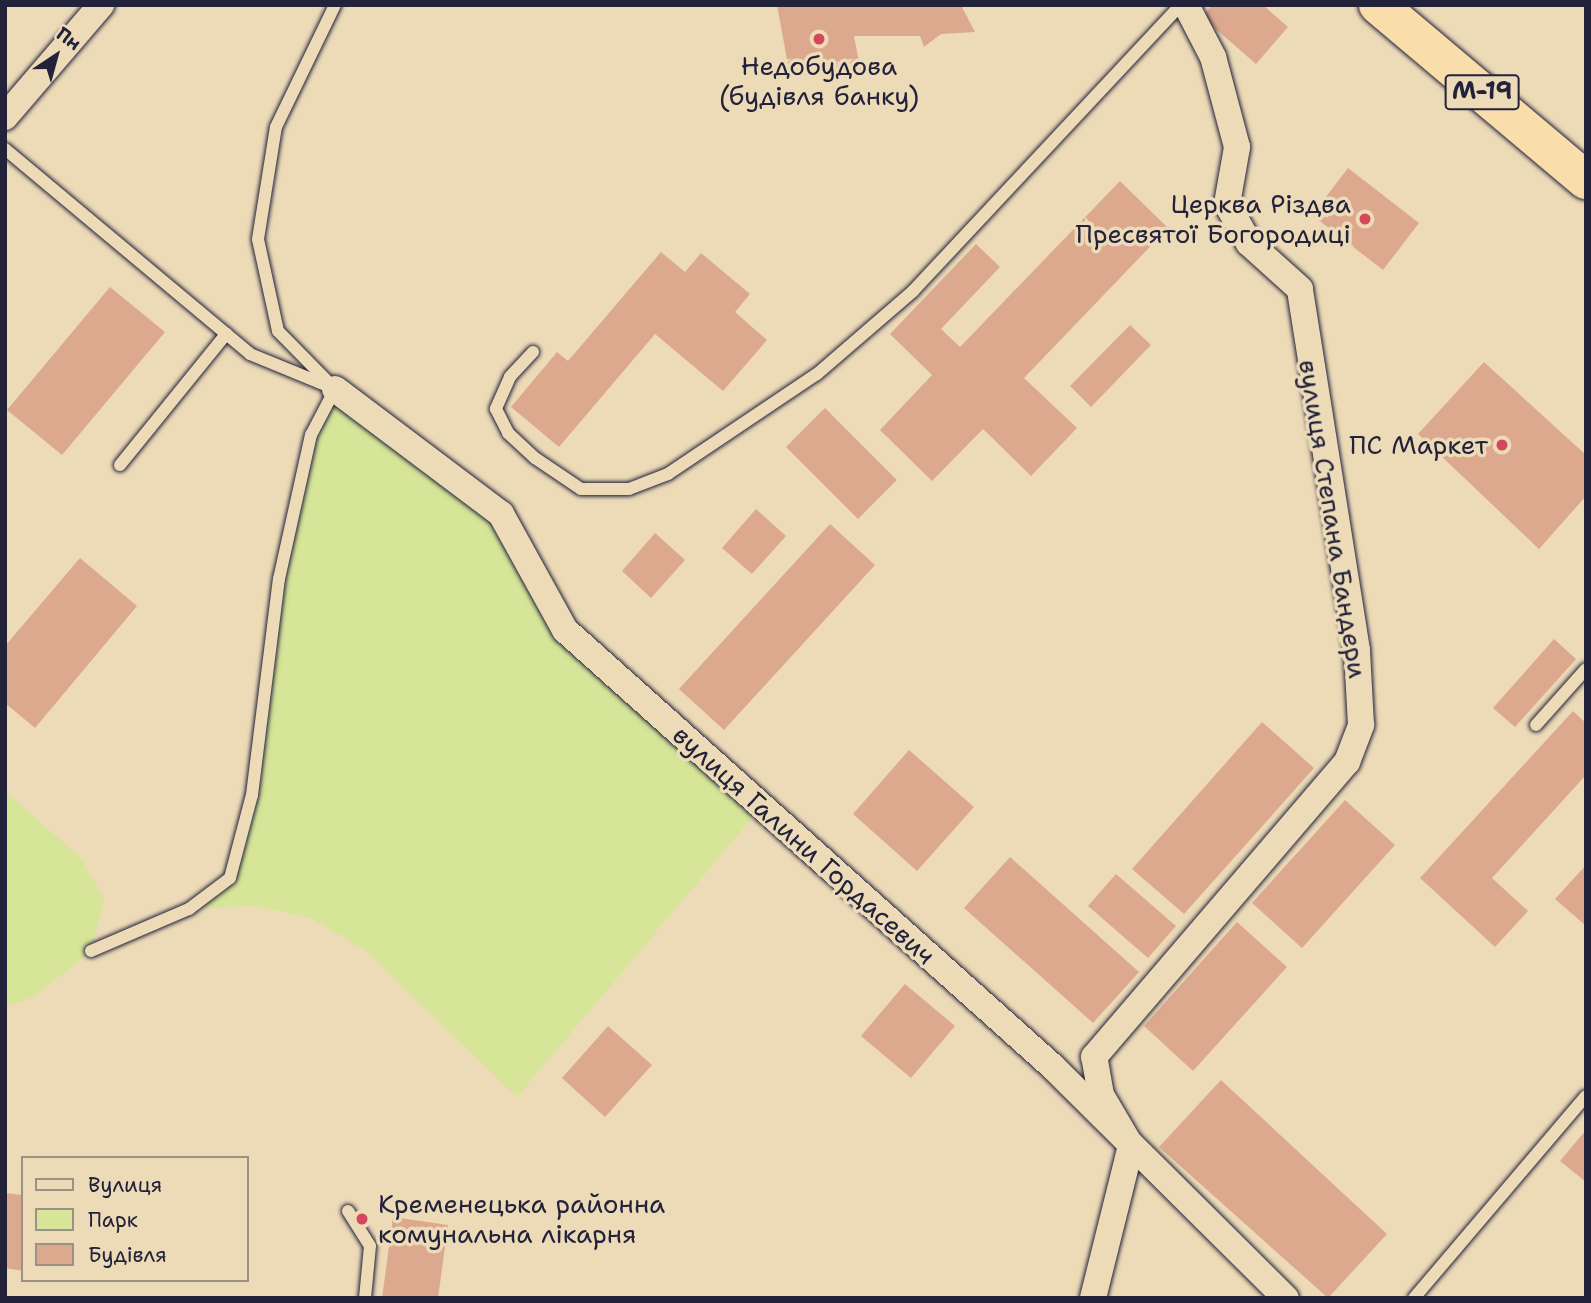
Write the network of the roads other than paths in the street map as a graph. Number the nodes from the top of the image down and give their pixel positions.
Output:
1 (101, 5) edge
2 (335, 5) edge
3 (1184, 5) edge
4 (1378, 5) edge
5 (10, 107) edge
6 (5, 149) edge
7 (1586, 180) edge
8 (226, 334) junction
9 (533, 352) dead end
10 (335, 389) junction
11 (120, 465) dead end
12 (1586, 668) edge
13 (1536, 725) dead end
14 (91, 951) dead end
15 (1586, 1096) edge
16 (1131, 1146) junction
17 (348, 1211) dead end
18 (365, 1298) edge
19 (1093, 1298) edge
20 (1286, 1298) edge
21 (1414, 1298) edge

1 - 5 street
2 - 10 lane
3 - 9 lane
3 - 16 street, вулиця Степана Бандери
4 - 7 highway, М-19
6 - 8 lane
8 - 10 lane
8 - 11 lane
10 - 14 lane
10 - 16 street, вулиця Галини Гордасевич
12 - 13 lane
15 - 21 lane
16 - 19 street
16 - 20 street, вулиця Галини Гордасевич
17 - 18 lane

